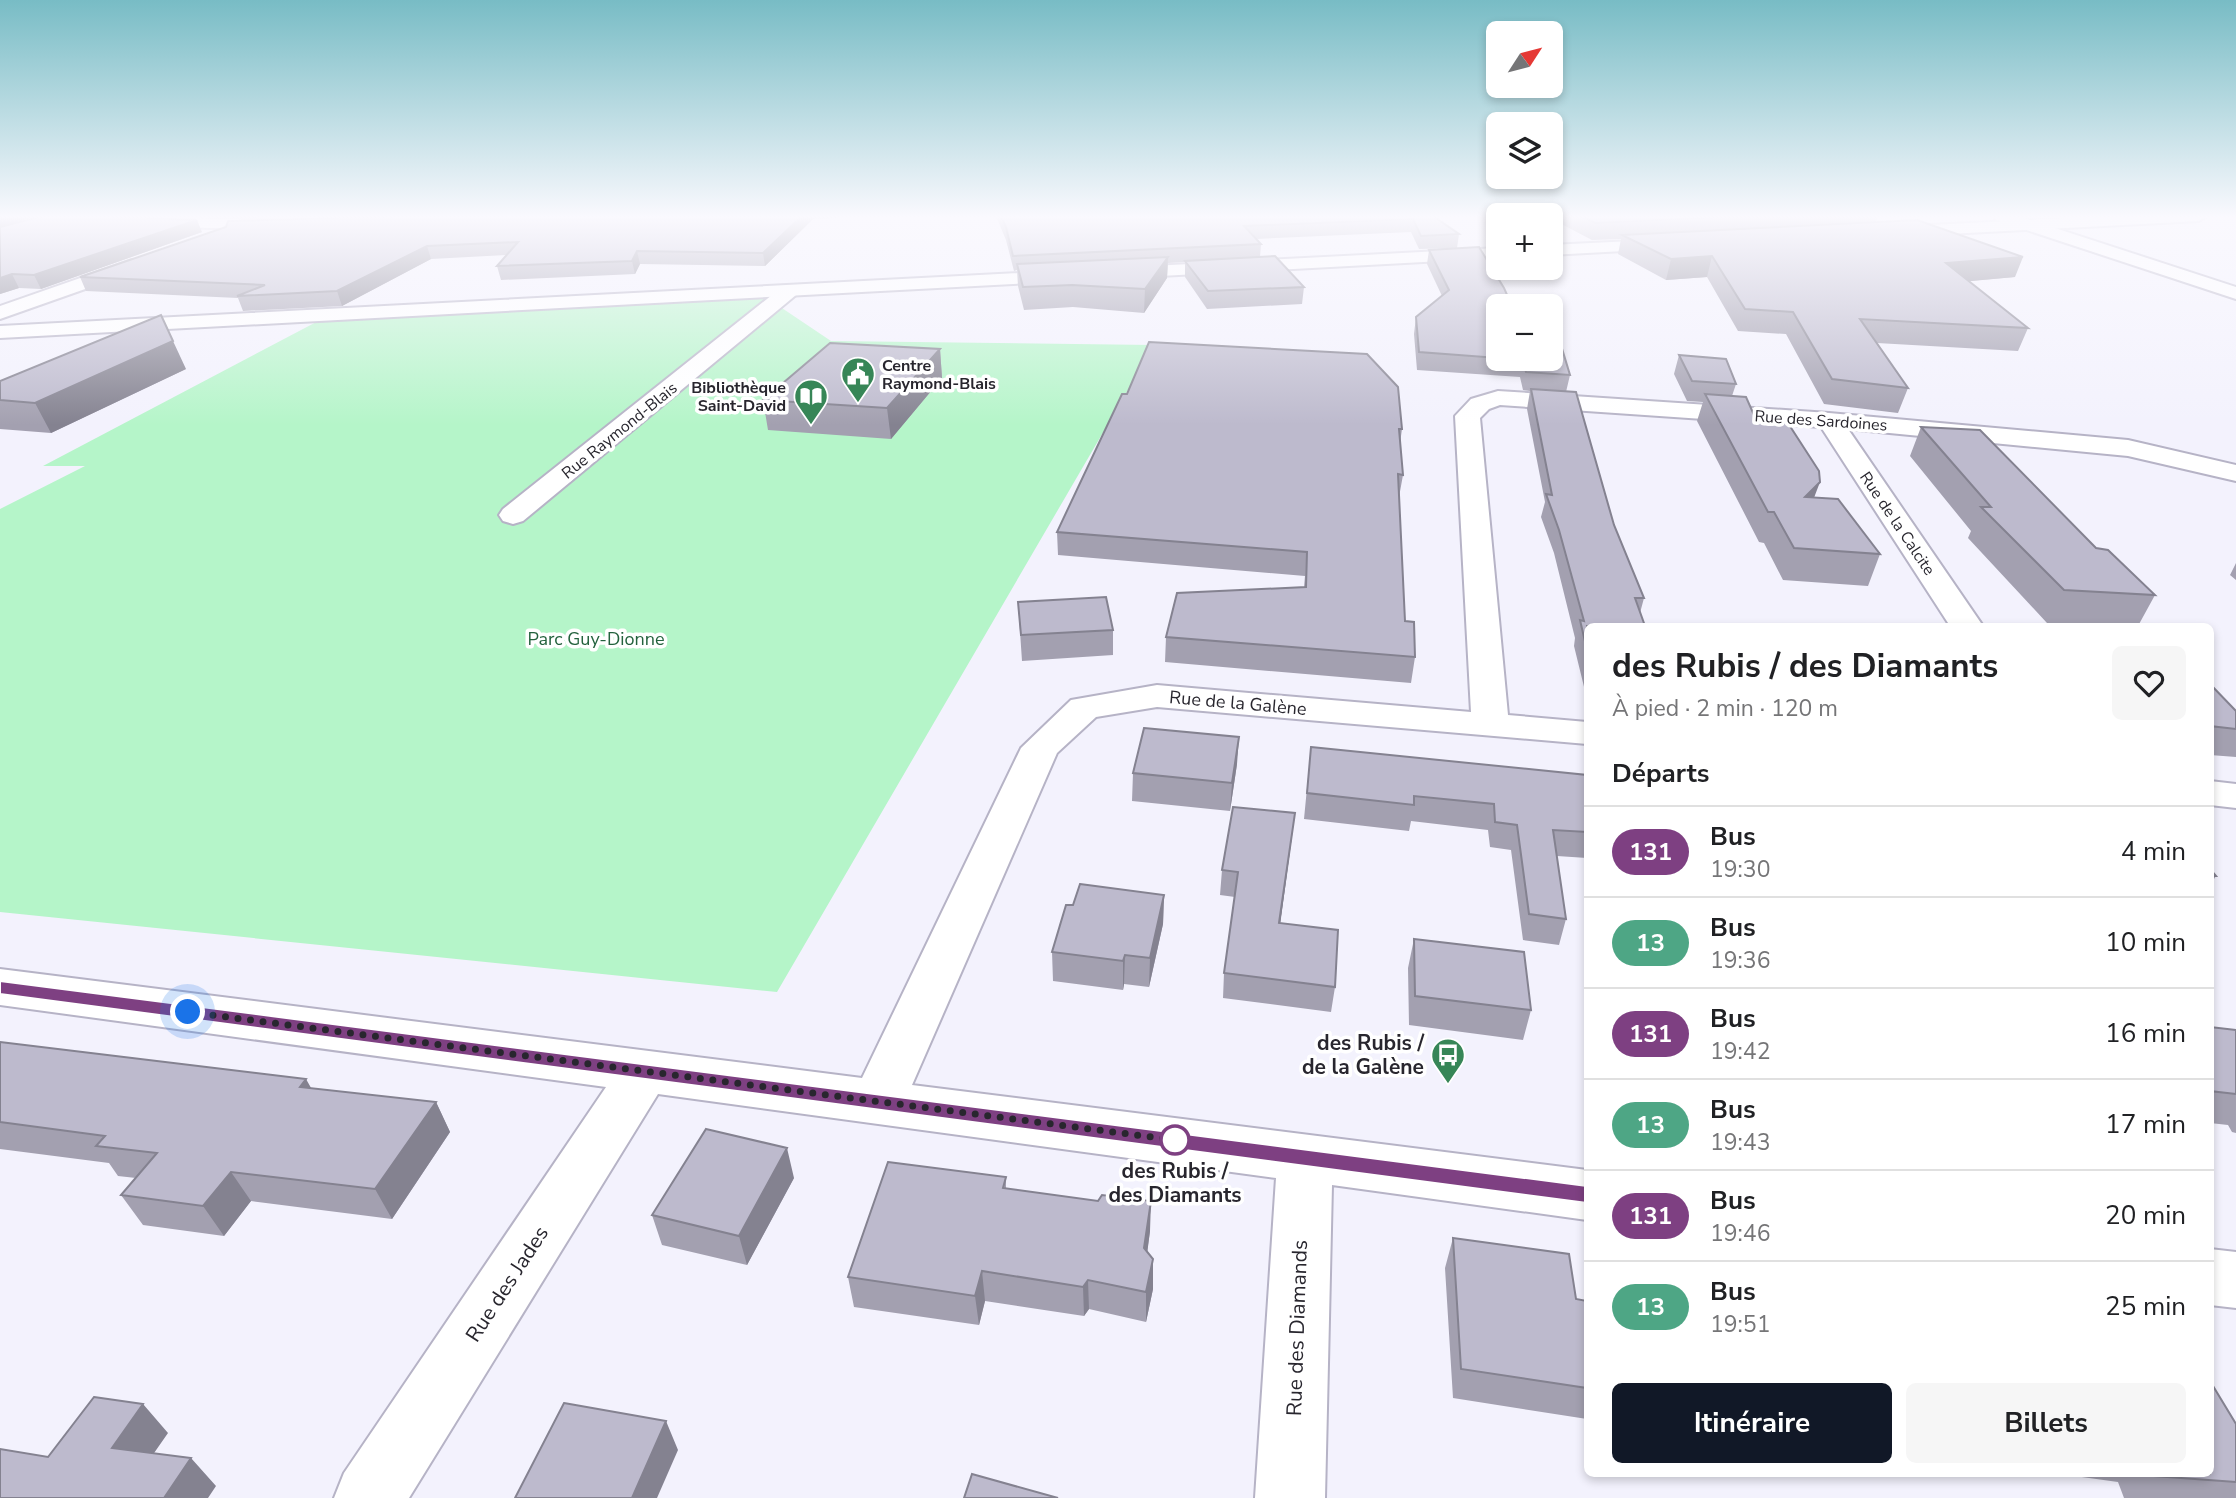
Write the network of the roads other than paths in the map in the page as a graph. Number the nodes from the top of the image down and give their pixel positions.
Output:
1 (75, 286) edge
2 (884, 286) edge
3 (2214, 286) edge
4 (789, 291) junction
5 (2236, 293) edge
6 (0, 313) edge
7 (0, 332) edge
8 (1829, 420) junction
9 (2236, 473) edge
10 (513, 515) dead end
11 (1964, 623) edge
12 (1490, 724) junction
13 (1584, 733) edge
14 (2214, 793) edge
15 (2236, 796) edge
16 (0, 988) edge
17 (645, 1070) junction
18 (878, 1101) junction
19 (1305, 1157) junction
20 (1584, 1195) edge
21 (2214, 1277) edge
22 (2236, 1280) edge
23 (369, 1498) edge
24 (1290, 1498) edge

1 - 6 street
2 - 4 street
3 - 5 street
4 - 7 street
4 - 10 street, Rue Raymond-Blais
8 - 9 street, Rue des Sardoines
8 - 11 street, Rue de la Calcite
8 - 12 street, Rue des Sardoines
12 - 13 street, Rue de la Galène
12 - 18 street, Rue de la Galène
14 - 15 street
16 - 17 street
17 - 18 street
17 - 23 street, Rue des Jades
18 - 19 street
19 - 20 street
19 - 24 street, Rue des Diamands
21 - 22 street

